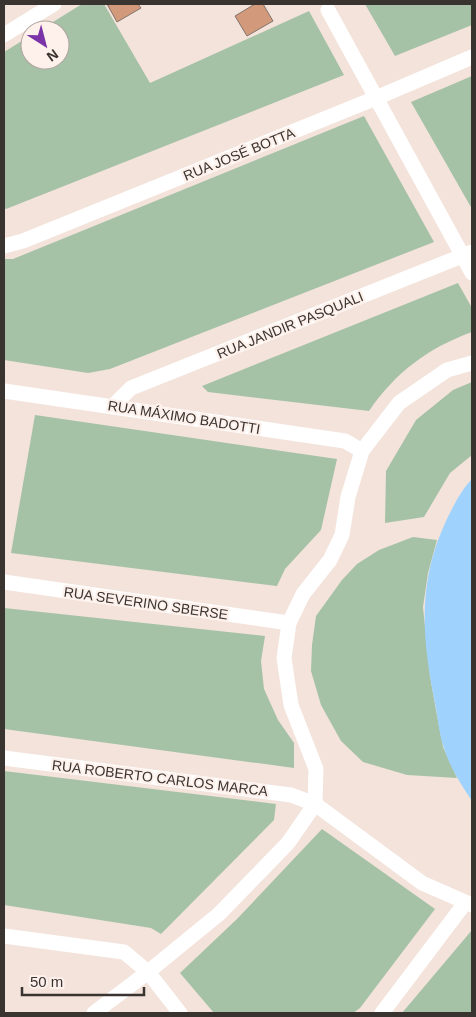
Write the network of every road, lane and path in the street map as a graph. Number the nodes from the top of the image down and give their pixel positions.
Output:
1 (54, 4) edge
2 (328, 10) dead end
3 (4, 34) edge
4 (472, 57) edge
5 (376, 98) junction
6 (4, 246) edge
7 (468, 254) edge
8 (472, 273) edge
9 (472, 363) edge
10 (4, 396) edge
11 (113, 406) junction
12 (362, 451) junction
13 (4, 582) edge
14 (289, 623) junction
15 (4, 758) edge
16 (315, 804) junction
17 (469, 904) edge
18 (4, 936) edge
19 (148, 972) junction
20 (94, 1013) edge
21 (180, 1013) edge
22 (382, 1013) edge

1 - 3 street
2 - 5 street
4 - 5 street, RUA JOSÉ BOTTA
5 - 6 street, RUA JOSÉ BOTTA
5 - 7 street
7 - 8 street
7 - 11 street, RUA JANDIR PASQUALI
9 - 12 street
10 - 11 street, RUA MÁXIMO BADOTTI
11 - 12 street, RUA MÁXIMO BADOTTI
12 - 14 street
13 - 14 street, RUA SEVERINO SBERSE
14 - 16 street
15 - 16 street, RUA ROBERTO CARLOS MARCA
16 - 17 street, RUA ROBERTO CARLOS MARCA
16 - 19 street
17 - 22 street
18 - 19 street
19 - 20 street
19 - 21 street

